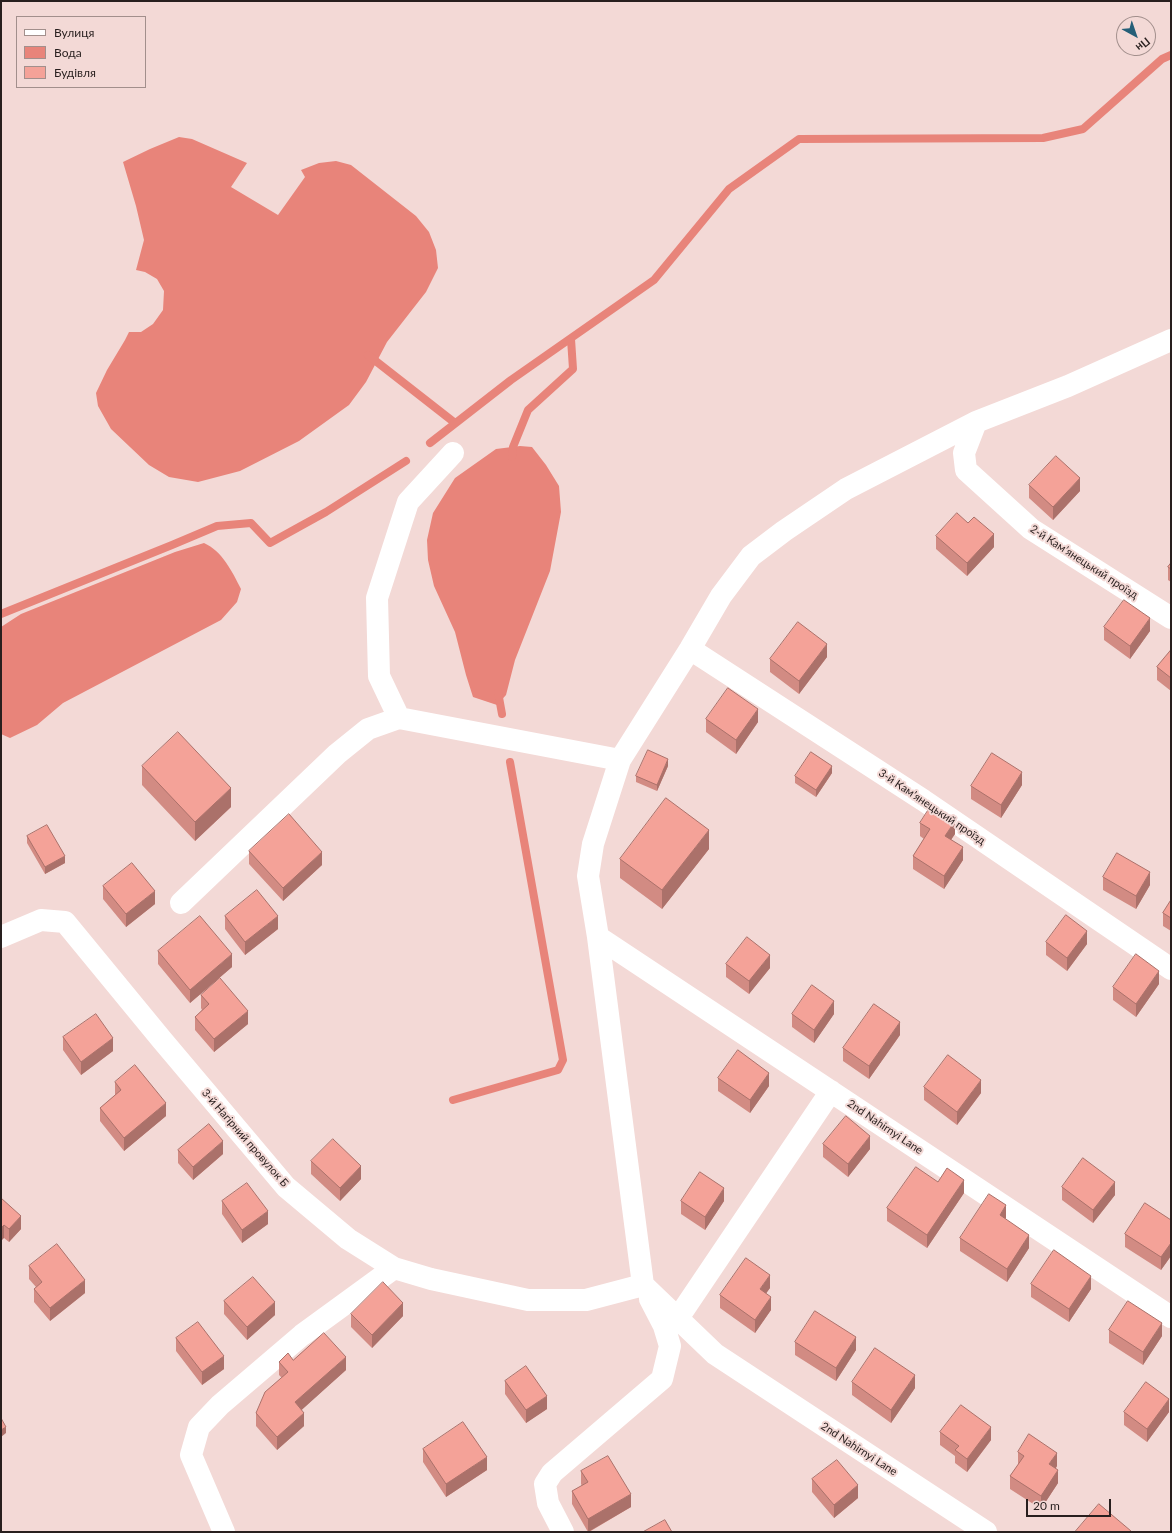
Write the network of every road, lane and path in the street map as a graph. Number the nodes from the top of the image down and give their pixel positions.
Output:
1 (1171, 340) edge
2 (976, 422) junction
3 (453, 453) dead end
4 (1171, 618) edge
5 (690, 649) junction
6 (399, 718) junction
7 (620, 760) junction
8 (181, 903) dead end
9 (598, 937) junction
10 (1, 938) edge
11 (1171, 969) edge
12 (831, 1091) junction
13 (394, 1268) junction
14 (643, 1285) junction
15 (1171, 1317) edge
16 (678, 1318) junction
17 (670, 1346) junction
18 (715, 1354) junction
19 (224, 1532) edge
20 (563, 1532) edge
21 (986, 1532) edge

1 - 2 street
2 - 4 street, 2-й Камʼянецький проїзд
2 - 5 street
3 - 6 street
5 - 7 street
5 - 11 street, 3-й Камʼянецький проїзд
6 - 7 street
6 - 8 street
7 - 9 street
9 - 12 street, 2nd Nahirnyi Lane
9 - 14 street
10 - 13 street, 3-й Нагірний провулок Б
12 - 15 street, 2nd Nahirnyi Lane
12 - 16 street
13 - 14 street, 3-й Нагірний провулок Б
13 - 19 street
14 - 16 street, 2nd Nahirnyi Lane
14 - 17 street
16 - 18 street, 2nd Nahirnyi Lane
17 - 18 street
17 - 20 street
18 - 21 street, 2nd Nahirnyi Lane

